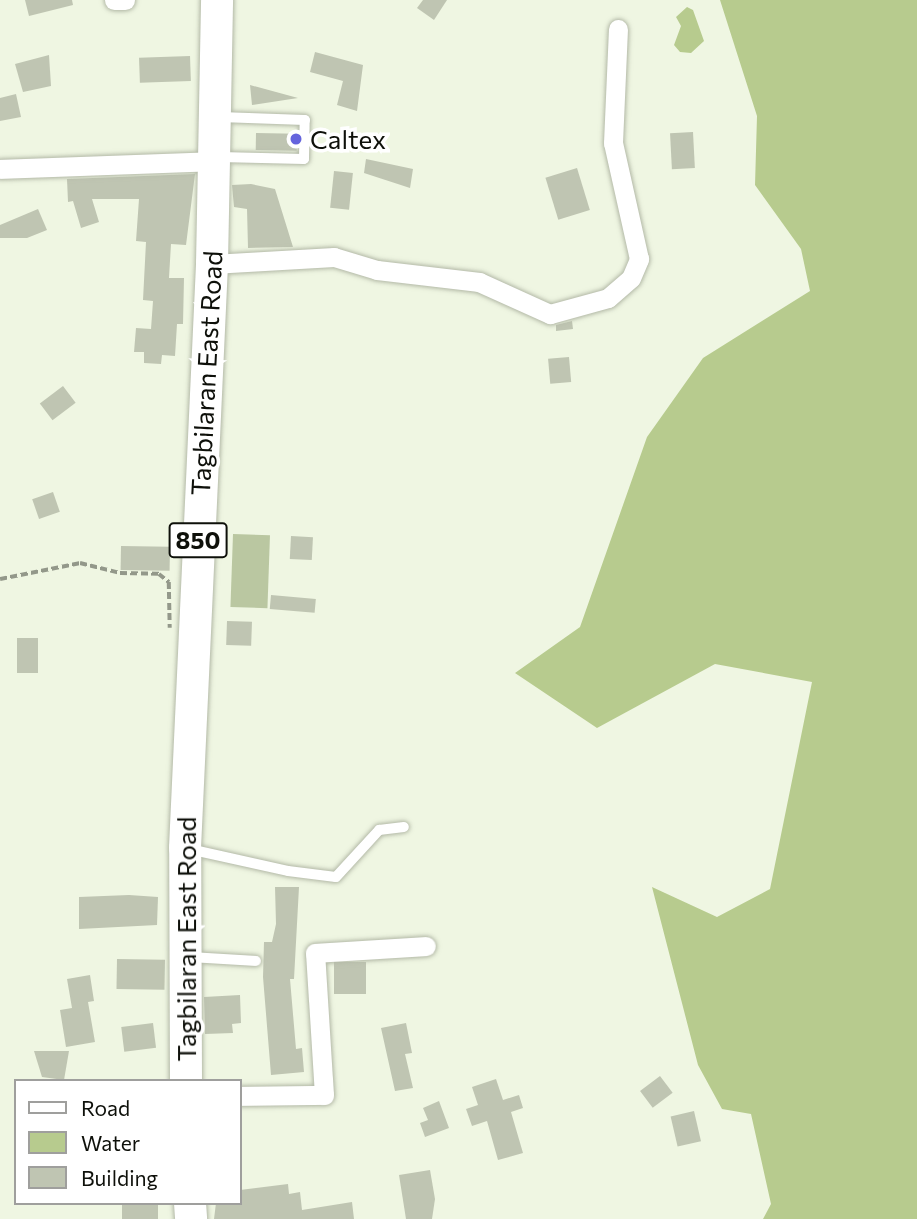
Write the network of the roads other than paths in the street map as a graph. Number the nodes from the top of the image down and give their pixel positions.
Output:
1 (114, 0) edge
2 (125, 0) edge
3 (217, 0) edge
4 (618, 29) dead end
5 (216, 117) junction
6 (215, 159) junction
7 (0, 169) edge
8 (212, 264) junction
9 (404, 827) dead end
10 (185, 848) junction
11 (426, 946) dead end
12 (184, 957) junction
13 (256, 961) dead end
14 (186, 1079) edge
15 (242, 1096) edge

1 - 2 street
3 - 5 main road, Tagbilaran East Road / 850
4 - 8 street
5 - 6 main road, Tagbilaran East Road / 850
5 - 6 lane
6 - 7 street
6 - 8 main road, Tagbilaran East Road / 850
8 - 10 main road, Tagbilaran East Road / 850
9 - 10 lane
10 - 12 main road, Tagbilaran East Road / 850
11 - 15 street
12 - 13 lane
12 - 14 main road, Tagbilaran East Road / 850

